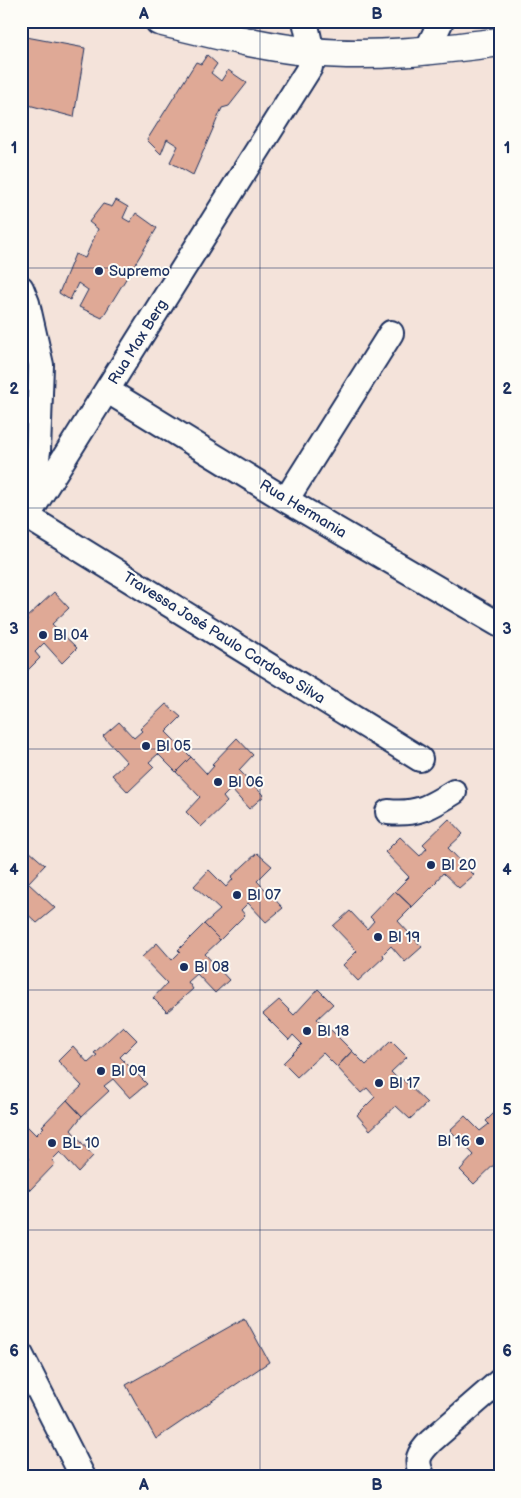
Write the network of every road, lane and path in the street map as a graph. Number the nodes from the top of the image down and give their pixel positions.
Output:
1 (159, 21) edge
2 (305, 21) edge
3 (441, 21) edge
4 (500, 42) edge
5 (312, 52) junction
6 (426, 52) junction
7 (21, 288) edge
8 (391, 333) dead end
9 (108, 391) junction
10 (286, 500) junction
11 (24, 522) edge
12 (500, 625) edge
13 (420, 759) dead end
14 (454, 792) dead end
15 (388, 812) dead end
16 (21, 1354) edge
17 (500, 1381) edge
18 (83, 1477) edge
19 (423, 1477) edge

1 - 5 main road
2 - 5 street
3 - 6 street
4 - 6 main road
5 - 6 main road
5 - 9 street, Rua Max Berg
7 - 11 street
8 - 10 street
9 - 10 street, Rua Hermania
9 - 11 street, Rua Max Berg
10 - 12 street, Rua Hermania
11 - 13 street, Travessa José Paulo Cardoso Silva
14 - 15 street
16 - 18 street
17 - 19 street

